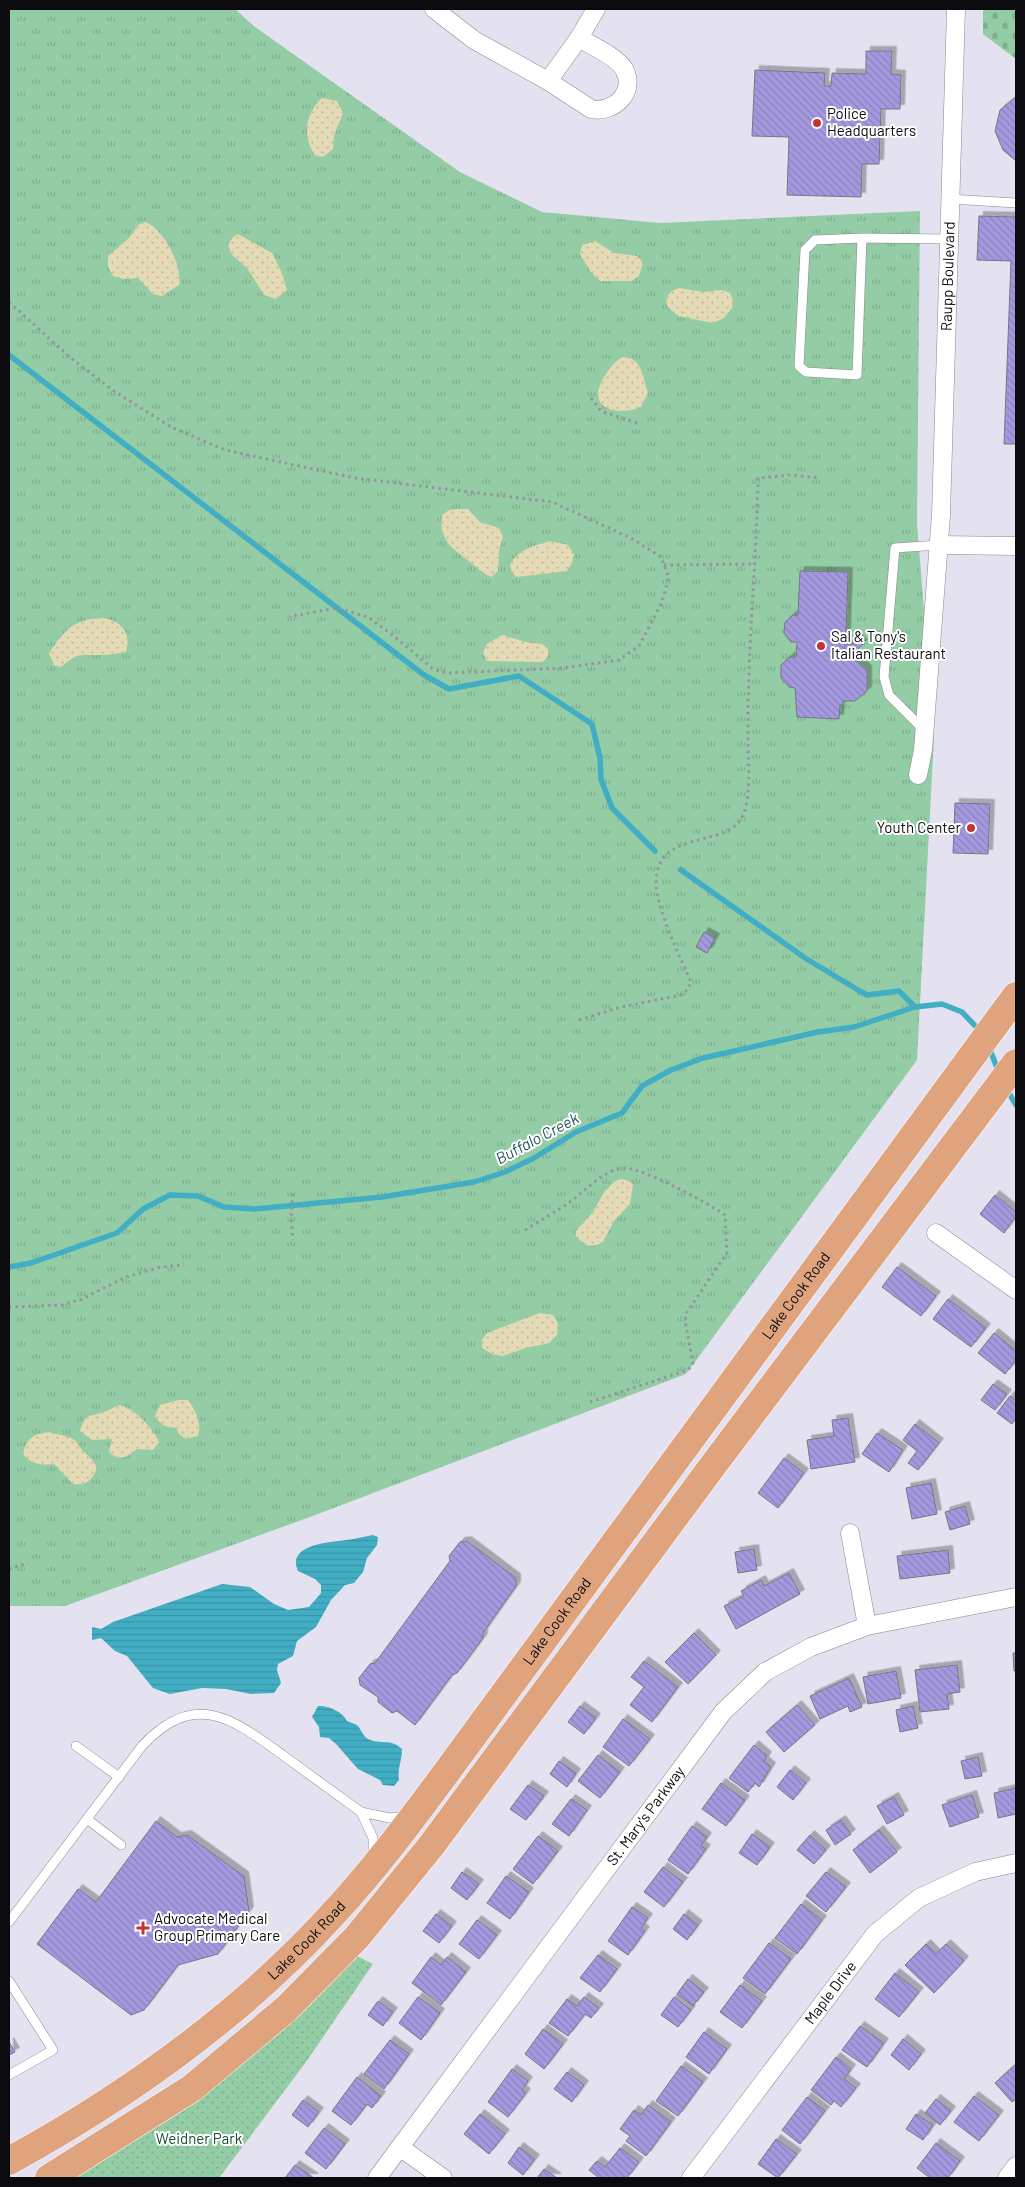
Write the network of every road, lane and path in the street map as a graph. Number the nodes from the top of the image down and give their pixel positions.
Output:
1 (434, 9) edge
2 (596, 9) edge
3 (956, 9) edge
4 (579, 38) junction
5 (548, 81) junction
6 (950, 199) junction
7 (1016, 203) edge
8 (862, 238) junction
9 (949, 239) junction
10 (9, 302) edge
11 (591, 398) dead end
12 (640, 424) dead end
13 (820, 478) dead end
14 (939, 544) junction
15 (1016, 546) edge
16 (754, 564) junction
17 (664, 565) junction
18 (289, 617) dead end
19 (925, 731) junction
20 (918, 775) dead end
21 (1016, 996) edge
22 (579, 1020) dead end
23 (1016, 1063) edge
24 (293, 1194) dead end
25 (525, 1230) dead end
26 (936, 1233) dead end
27 (293, 1240) dead end
28 (184, 1265) dead end
29 (1016, 1290) edge
30 (9, 1307) edge
31 (587, 1403) dead end
32 (850, 1533) dead end
33 (28, 1563) dead end
34 (9, 1569) edge
35 (1016, 1598) edge
36 (867, 1626) junction
37 (76, 1746) dead end
38 (119, 1777) junction
39 (362, 1812) junction
40 (416, 1813) junction
41 (88, 1819) junction
42 (121, 1844) dead end
43 (1016, 1863) edge
44 (373, 1868) junction
45 (9, 1922) edge
46 (9, 1981) edge
47 (9, 2074) edge
48 (401, 2148) junction
49 (9, 2160) edge
50 (1016, 2166) edge
51 (49, 2178) edge
52 (377, 2178) edge
53 (443, 2178) edge
54 (691, 2178) edge
55 (1007, 2178) edge

1 - 5 street
2 - 4 street
3 - 6 street, Raupp Boulevard
4 - 5 street
4 - 5 street
6 - 7 lane
6 - 9 street, Raupp Boulevard
8 - 8 lane
8 - 9 lane
9 - 14 street, Raupp Boulevard
10 - 17 path
11 - 12 path
13 - 16 path
14 - 15 street
14 - 19 street, Raupp Boulevard
14 - 19 lane
16 - 17 path
16 - 22 path
17 - 18 path
19 - 20 street, Raupp Boulevard
21 - 40 main road, Lake Cook Road
23 - 51 main road
24 - 27 path
25 - 31 path
26 - 29 street
28 - 30 path
32 - 36 street
33 - 34 path
35 - 36 street, St. Mary's Parkway
36 - 48 street, St. Mary's Parkway
37 - 38 lane
38 - 39 lane
38 - 41 lane
39 - 40 lane
39 - 44 lane
40 - 44 main road, Lake Cook Road
41 - 42 lane
41 - 45 lane
43 - 54 street, Maple Drive
44 - 49 main road, Lake Cook Road
46 - 47 lane
48 - 52 street, St. Mary's Parkway
48 - 53 street
50 - 55 street

